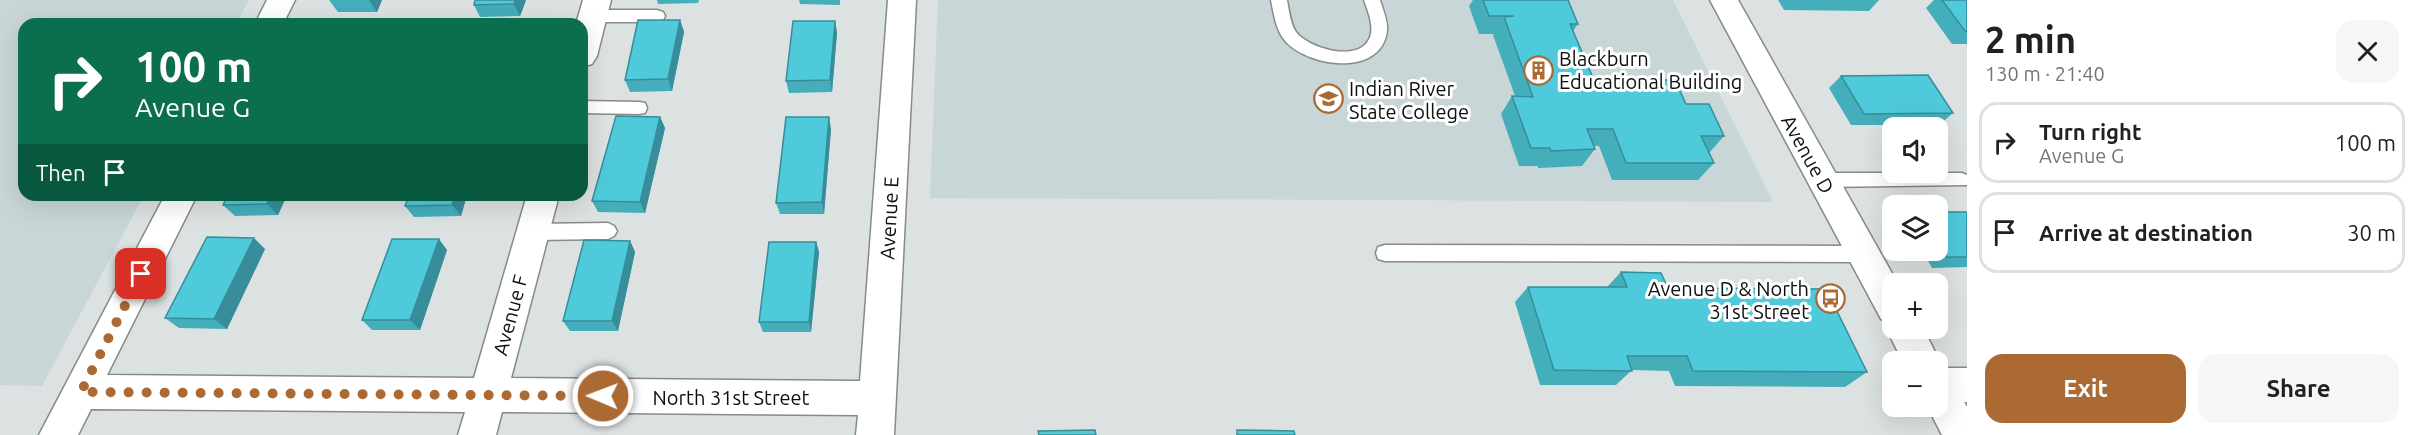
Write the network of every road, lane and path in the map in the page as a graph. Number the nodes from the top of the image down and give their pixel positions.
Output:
1 (281, 0) edge
2 (902, 0) edge
3 (1279, 0) edge
4 (1372, 0) edge
5 (1724, 0) edge
6 (595, 8) edge
7 (657, 16) dead end
8 (272, 18) edge
9 (588, 34) edge
10 (588, 107) edge
11 (639, 108) dead end
12 (1823, 180) junction
13 (1962, 180) dead end
14 (179, 201) edge
15 (541, 201) edge
16 (608, 231) dead end
17 (533, 232) junction
18 (1384, 253) dead end
19 (1863, 254) junction
20 (1882, 288) edge
21 (1948, 385) edge
22 (1967, 385) edge
23 (81, 392) junction
24 (489, 395) junction
25 (878, 398) junction
26 (1948, 409) edge
27 (58, 435) edge
28 (477, 435) edge
29 (875, 435) edge
30 (1962, 435) edge

1 - 8 street
2 - 25 street, Avenue E
3 - 4 lane
5 - 12 street, Avenue D
6 - 7 lane
6 - 9 street
10 - 11 lane
12 - 13 lane
12 - 19 street, Avenue D
14 - 23 street
15 - 17 street, Avenue F
16 - 17 lane
17 - 24 street, Avenue F
18 - 19 lane
19 - 20 street, Avenue D
21 - 22 street
23 - 24 street, North 31st Street
23 - 27 street
24 - 25 street, North 31st Street
24 - 28 street, Avenue F
25 - 29 street, Avenue E
26 - 30 street

